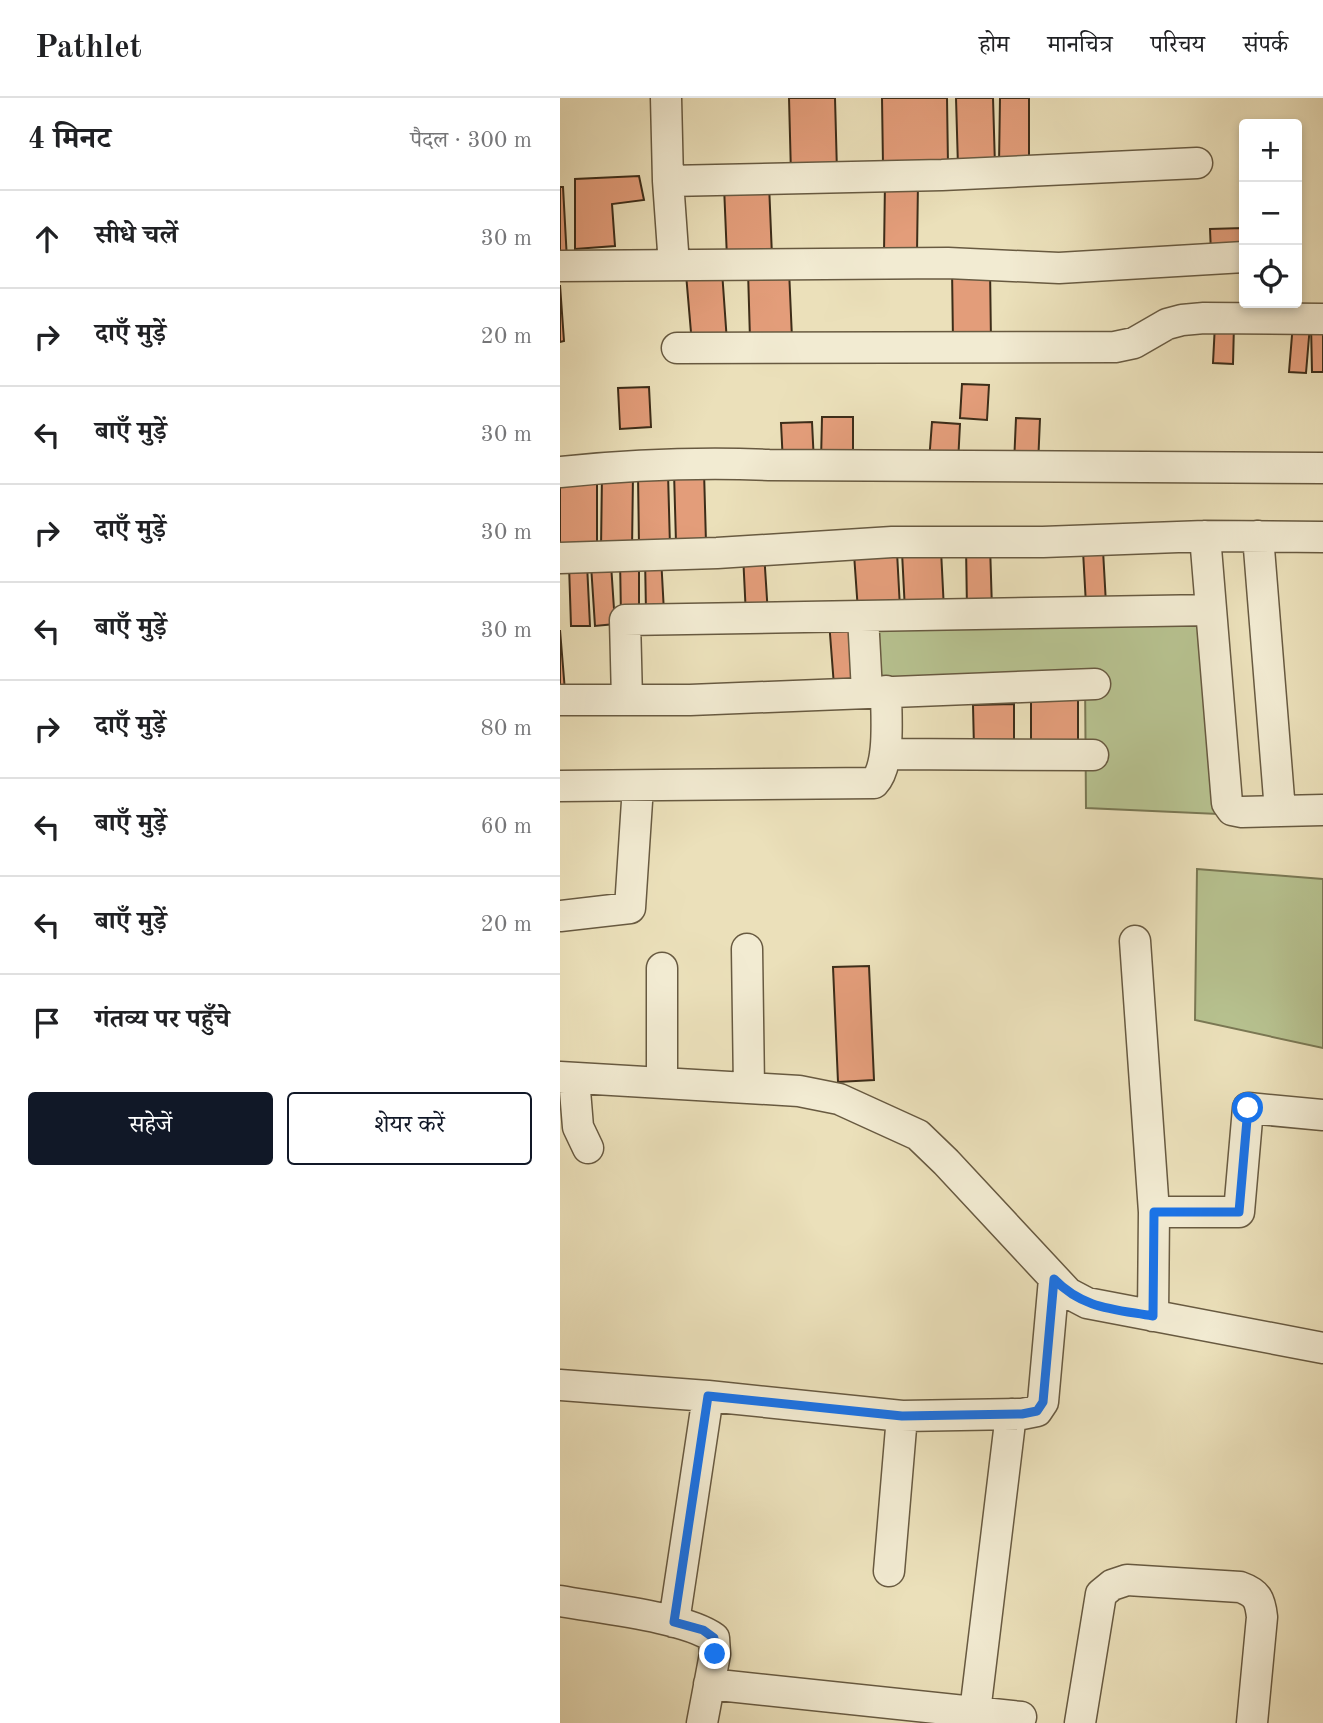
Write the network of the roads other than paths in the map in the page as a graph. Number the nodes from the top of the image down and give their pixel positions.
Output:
1 (666, 98) edge
2 (1197, 163) dead end
3 (668, 181) junction
4 (1239, 257) edge
5 (674, 265) junction
6 (560, 266) edge
7 (1323, 319) edge
8 (677, 348) dead end
9 (1323, 468) edge
10 (560, 471) edge
11 (1205, 536) junction
12 (1258, 536) junction
13 (1323, 537) edge
14 (560, 558) edge
15 (1211, 610) junction
16 (863, 616) junction
17 (1095, 684) dead end
18 (877, 691) junction
19 (560, 700) edge
20 (627, 700) junction
21 (885, 754) junction
22 (1093, 755) dead end
23 (560, 786) edge
24 (638, 786) junction
25 (1323, 810) edge
26 (1280, 811) junction
27 (560, 916) edge
28 (1135, 941) dead end
29 (747, 950) dead end
30 (662, 968) dead end
31 (567, 1077) edge
32 (662, 1083) junction
33 (749, 1088) junction
34 (1323, 1115) edge
35 (588, 1148) dead end
36 (1154, 1212) junction
37 (1054, 1279) junction
38 (1153, 1316) junction
39 (1323, 1348) edge
40 (560, 1385) edge
41 (708, 1396) junction
42 (1011, 1414) junction
43 (902, 1416) junction
44 (889, 1571) dead end
45 (560, 1601) edge
46 (674, 1622) junction
47 (709, 1684) junction
48 (975, 1712) junction
49 (1021, 1717) dead end
50 (702, 1723) edge
51 (1080, 1723) edge
52 (1252, 1723) edge

1 - 3 street
2 - 3 street
3 - 5 street
4 - 5 street
5 - 6 street
7 - 8 street
9 - 10 street
11 - 12 street
11 - 14 street
11 - 15 street
12 - 13 street
12 - 26 street
15 - 16 street
15 - 26 street
16 - 18 street
16 - 20 street
17 - 18 street
18 - 20 street
18 - 21 street
19 - 20 street
21 - 22 street
21 - 24 street
23 - 24 street
24 - 27 street
25 - 26 street
28 - 36 street
29 - 33 street
30 - 32 street
31 - 32 street
31 - 35 street
32 - 33 street
33 - 37 street
34 - 36 street
36 - 38 street
37 - 38 street
37 - 42 street
38 - 39 street
40 - 41 street
41 - 43 street
41 - 46 street
42 - 43 street
42 - 48 street
43 - 44 street
45 - 46 street
46 - 47 street
47 - 48 street
47 - 50 street
48 - 49 street
51 - 52 street

